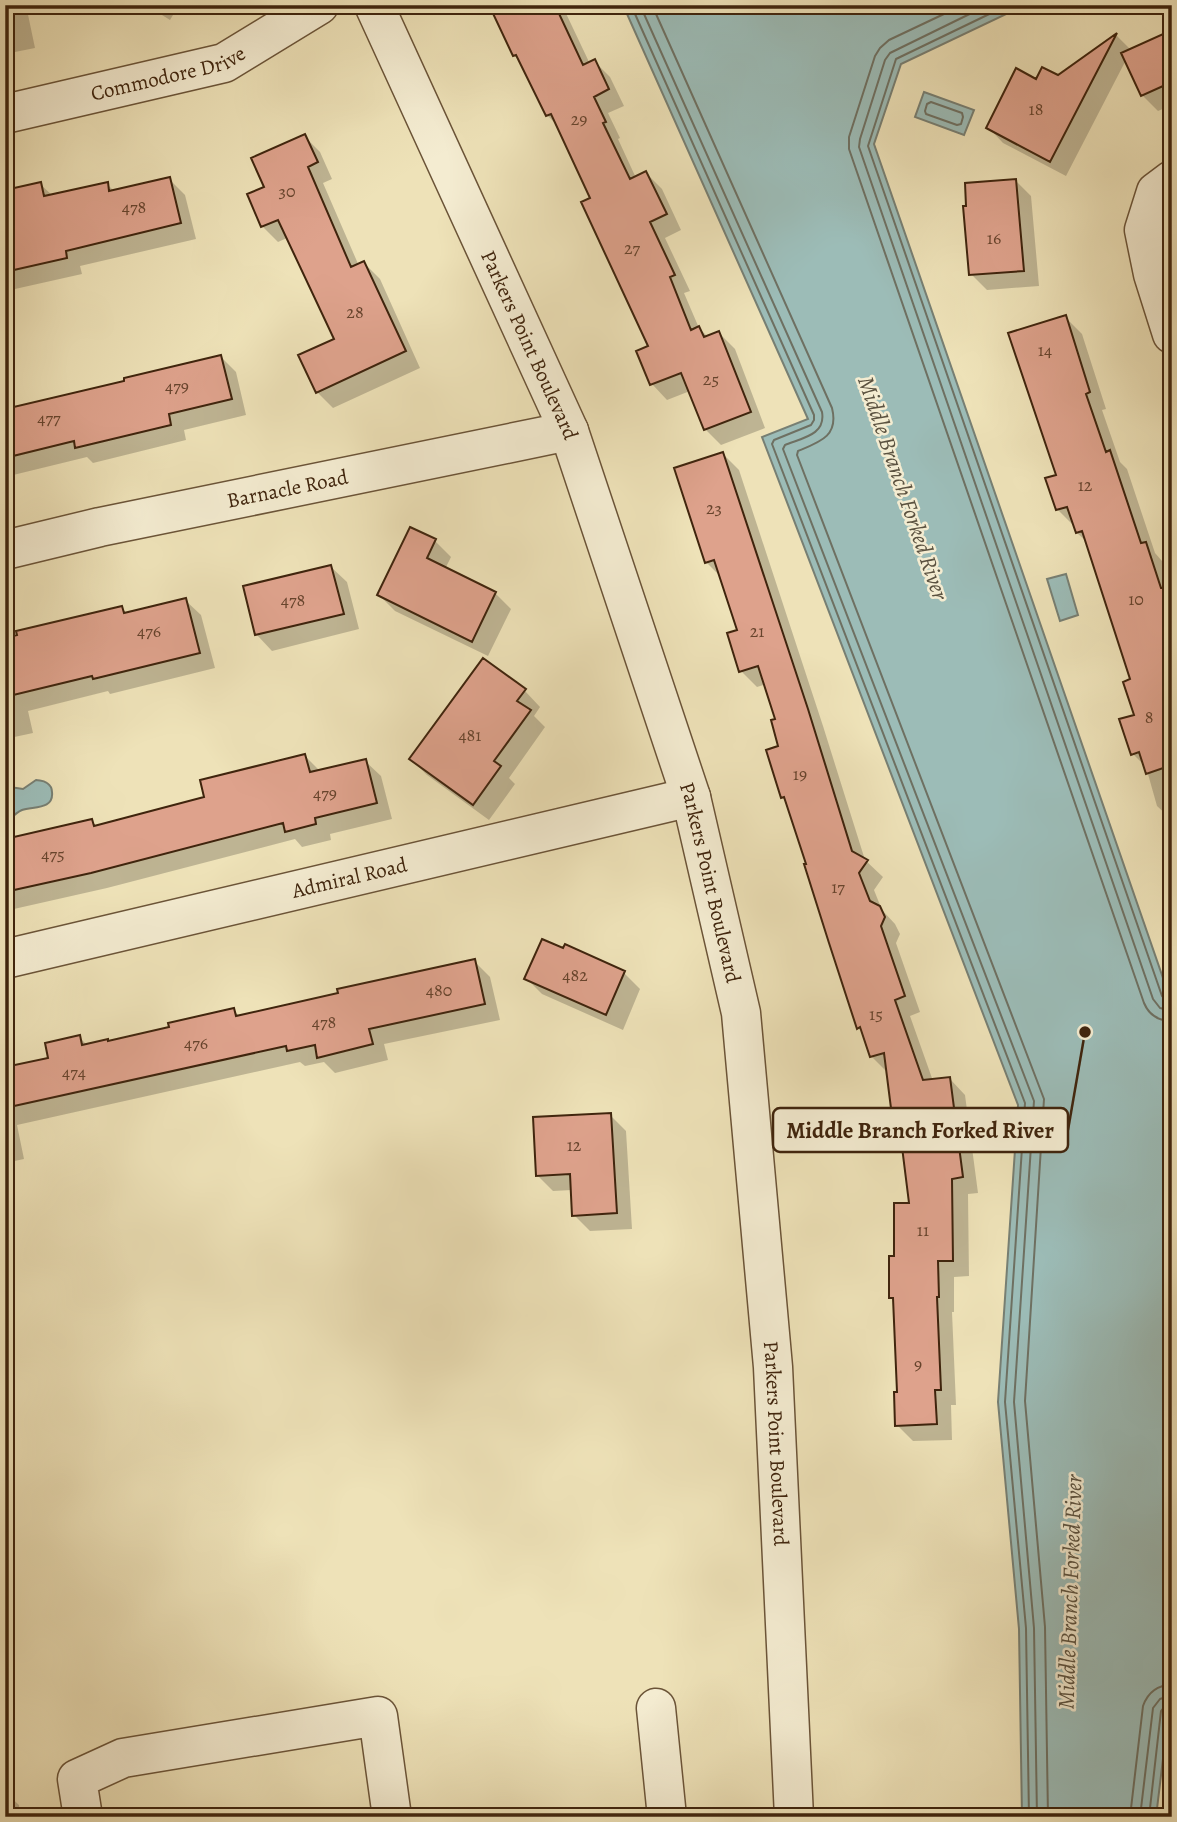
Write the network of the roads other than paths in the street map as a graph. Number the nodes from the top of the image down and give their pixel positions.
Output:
1 (319, 5) edge
2 (374, 5) edge
3 (5, 114) edge
4 (1172, 180) edge
5 (1172, 334) edge
6 (569, 431) junction
7 (5, 550) edge
8 (691, 797) junction
9 (5, 959) edge
10 (656, 1708) dead end
11 (83, 1817) edge
12 (392, 1817) edge
13 (667, 1817) edge
14 (794, 1817) edge

1 - 3 street, Commodore Drive
2 - 6 street, Parkers Point Boulevard
4 - 5 street
6 - 7 street, Barnacle Road
6 - 8 street, Parkers Point Boulevard
8 - 9 street, Admiral Road
8 - 14 street, Parkers Point Boulevard
10 - 13 street
11 - 12 street

